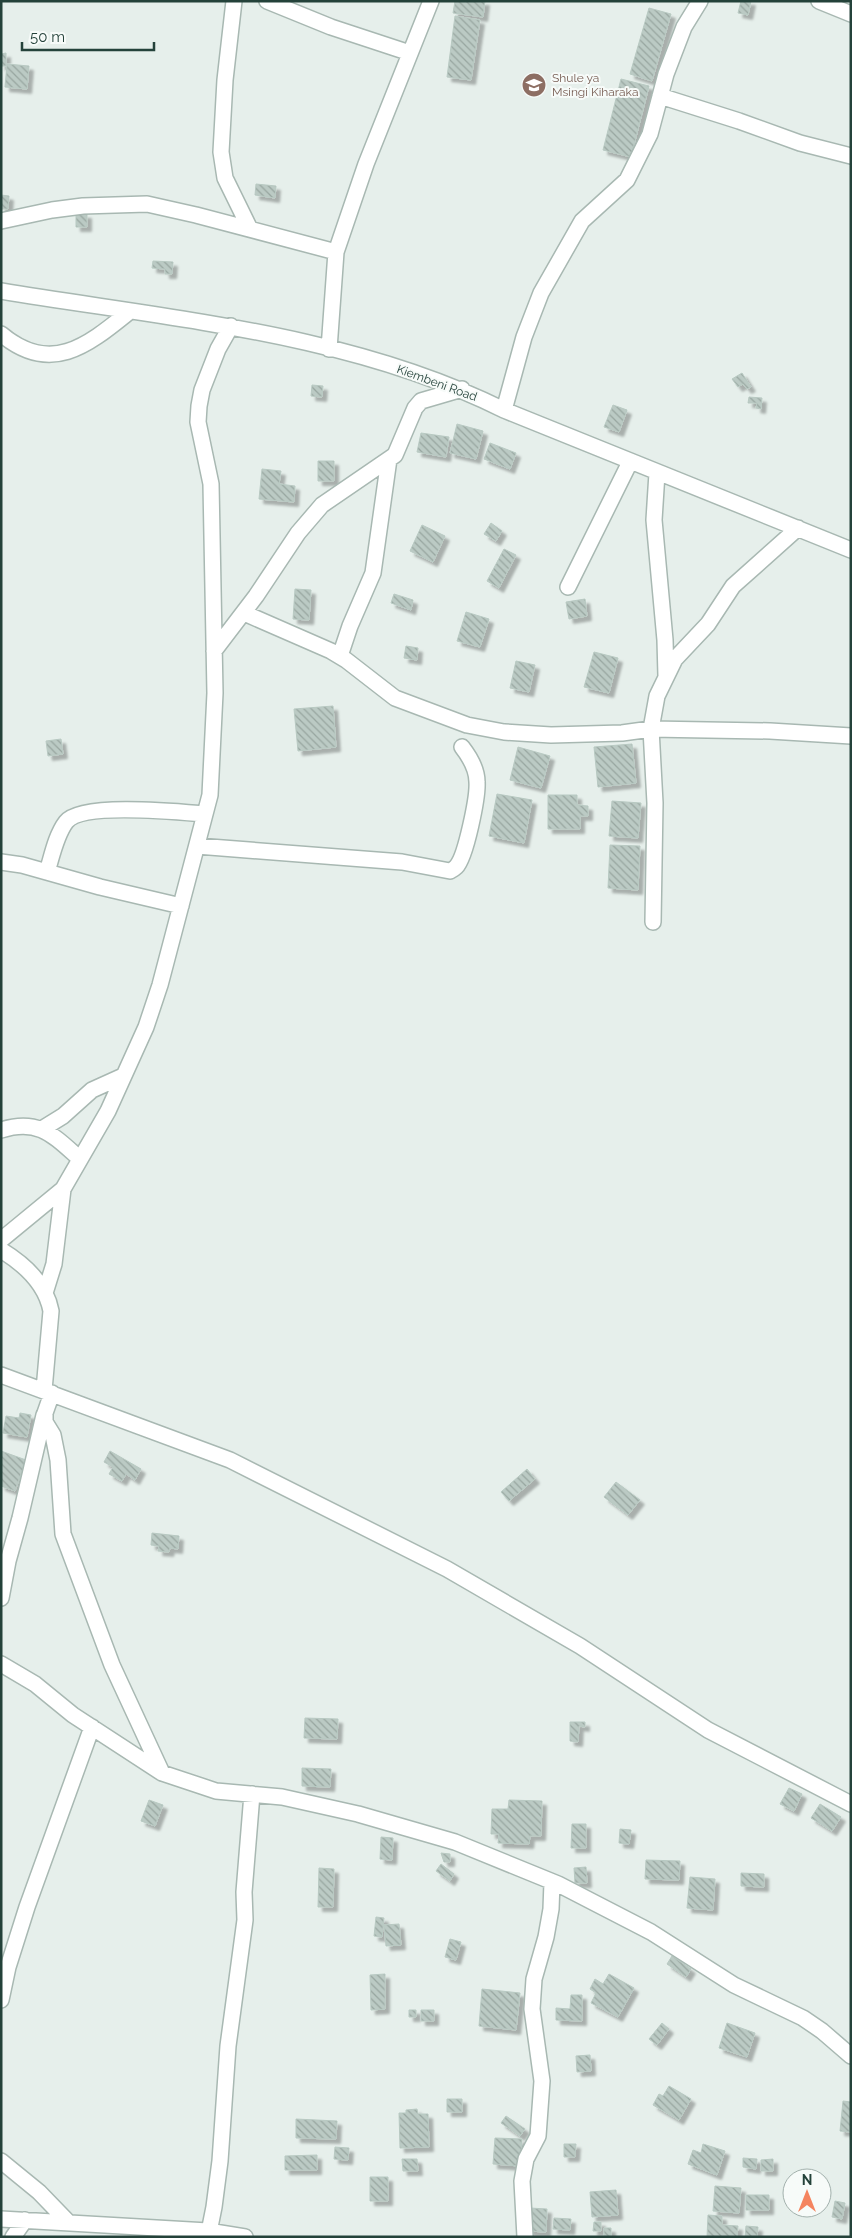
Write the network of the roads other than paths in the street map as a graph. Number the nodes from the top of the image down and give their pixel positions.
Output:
1 (234, 1) edge
2 (267, 1) edge
3 (431, 1) edge
4 (700, 1) edge
5 (819, 1) edge
6 (851, 14) edge
7 (410, 53) junction
8 (660, 96) junction
9 (851, 156) edge
10 (1, 221) edge
11 (250, 229) junction
12 (336, 252) junction
13 (1, 291) edge
14 (129, 312) junction
15 (231, 326) junction
16 (1, 334) edge
17 (329, 349) junction
18 (462, 389) junction
19 (504, 410) junction
20 (390, 459) junction
21 (630, 462) junction
22 (658, 473) junction
23 (798, 528) junction
24 (851, 550) edge
25 (568, 587) dead end
26 (244, 613) junction
27 (214, 651) junction
28 (340, 656) junction
29 (666, 677) junction
30 (651, 729) junction
31 (851, 736) edge
32 (462, 747) dead end
33 (205, 814) junction
34 (197, 846) junction
35 (1, 862) edge
36 (47, 872) junction
37 (181, 906) junction
38 (653, 922) dead end
39 (123, 1076) junction
40 (42, 1129) junction
41 (1, 1130) edge
42 (79, 1158) junction
43 (63, 1188) junction
44 (1, 1240) edge
45 (1, 1250) edge
46 (45, 1293) junction
47 (1, 1375) edge
48 (48, 1392) junction
49 (45, 1413) junction
50 (1, 1598) edge
51 (1, 1664) edge
52 (92, 1728) junction
53 (162, 1773) junction
54 (252, 1794) junction
55 (850, 1802) edge
56 (552, 1882) junction
57 (1, 2000) edge
58 (851, 2056) edge
59 (1, 2160) edge
60 (1, 2219) edge
61 (24, 2220) junction
62 (69, 2223) junction
63 (95, 2230) edge
64 (208, 2234) edge
65 (13, 2237) edge
66 (244, 2237) edge
67 (525, 2237) edge

1 - 11 street
2 - 7 street
3 - 7 street
4 - 8 street
5 - 6 street
7 - 12 street
8 - 9 street
8 - 19 street
10 - 11 street
11 - 12 street
12 - 17 street
13 - 14 street, Kiembeni Road
14 - 15 street, Kiembeni Road
14 - 16 street
15 - 17 street, Kiembeni Road
15 - 27 street
17 - 18 street, Kiembeni Road
18 - 19 street, Kiembeni Road
18 - 20 street
19 - 21 street, Kiembeni Road
20 - 26 street
20 - 28 street
21 - 22 street, Kiembeni Road
21 - 25 street
22 - 23 street, Kiembeni Road
22 - 29 street
23 - 24 street, Kiembeni Road
23 - 29 street
26 - 27 street
26 - 28 street
27 - 33 street
28 - 30 street
29 - 30 street
30 - 31 street
30 - 38 street
32 - 34 street
33 - 34 street
33 - 36 street
34 - 37 street
35 - 36 street
36 - 37 street
37 - 39 street
39 - 40 street
39 - 42 street
40 - 41 street
40 - 42 street
42 - 43 street
43 - 44 street
43 - 46 street
45 - 46 street
46 - 48 street
47 - 48 street
48 - 49 street
48 - 55 street
49 - 50 street
49 - 53 street
51 - 52 street
52 - 53 street
52 - 57 street
53 - 54 street
54 - 56 street
54 - 64 street
56 - 58 street
56 - 67 street
59 - 62 street
60 - 61 street
61 - 62 street
61 - 65 street
62 - 63 street
63 - 64 street
64 - 66 street

